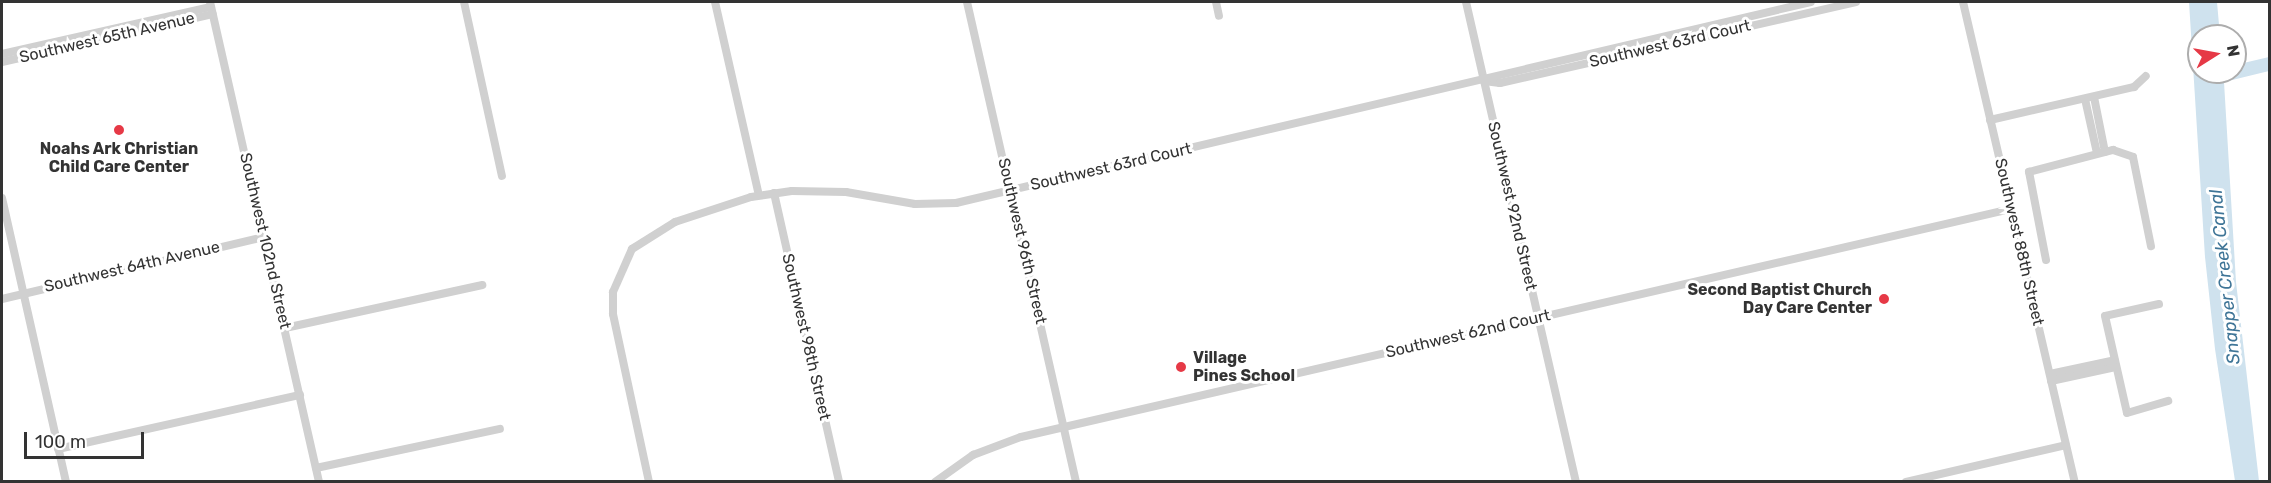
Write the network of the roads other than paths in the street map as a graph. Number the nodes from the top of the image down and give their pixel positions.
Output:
1 (464, 2) edge
2 (715, 2) edge
3 (967, 2) edge
4 (1216, 2) edge
5 (1466, 2) edge
6 (1811, 2) edge
7 (1856, 2) edge
8 (1963, 2) edge
9 (212, 8) edge
10 (1762, 13) junction
11 (1219, 16) dead end
12 (1764, 22) junction
13 (1674, 38) junction
14 (2, 54) edge
15 (1582, 54) junction
16 (2, 62) edge
17 (1584, 64) junction
18 (2146, 76) dead end
19 (1484, 81) junction
20 (2090, 98) junction
21 (1990, 120) junction
22 (2101, 153) junction
23 (502, 176) dead end
24 (1010, 191) junction
25 (774, 193) junction
26 (759, 195) junction
27 (2, 198) edge
28 (2011, 209) junction
29 (264, 237) junction
30 (2151, 246) dead end
31 (2046, 260) dead end
32 (482, 285) dead end
33 (23, 292) junction
34 (2, 299) edge
35 (2159, 304) dead end
36 (1538, 318) junction
37 (285, 328) junction
38 (2115, 363) junction
39 (2051, 377) junction
40 (300, 395) junction
41 (2168, 401) dead end
42 (1064, 427) junction
43 (500, 429) dead end
44 (2066, 445) junction
45 (58, 449) junction
46 (316, 468) junction
47 (66, 482) edge
48 (319, 482) edge
49 (649, 482) edge
50 (839, 482) edge
51 (935, 482) edge
52 (1076, 482) edge
53 (1576, 482) edge
54 (1906, 482) edge
55 (2075, 482) edge

1 - 23 street
2 - 26 street
3 - 24 street, Southwest 96th Street
4 - 11 street
5 - 19 street, Southwest 92nd Street
6 - 10 street, Southwest 63rd Court
7 - 12 street, Southwest 63rd Court
8 - 21 street, Southwest 88th Street
9 - 14 street, Southwest 65th Avenue
9 - 16 street, Southwest 65th Avenue
9 - 29 street, Southwest 102nd Street
10 - 12 street
10 - 13 street, Southwest 63rd Court
12 - 13 street, Southwest 63rd Court
13 - 15 street, Southwest 63rd Court
13 - 17 street, Southwest 63rd Court
15 - 17 street
15 - 19 street, Southwest 63rd Court
17 - 19 street, Southwest 63rd Court
18 - 20 street
19 - 24 street, Southwest 63rd Court
19 - 36 street, Southwest 92nd Street
20 - 21 street
20 - 22 street
21 - 28 street, Southwest 88th Street
22 - 30 street
22 - 31 street
24 - 25 street, Southwest 63rd Court
24 - 42 street, Southwest 96th Street
25 - 26 street, Southwest 63rd Court
25 - 50 street, Southwest 98th Street
26 - 49 street, Southwest 63rd Court
27 - 33 street
28 - 36 street, Southwest 62nd Court
28 - 39 street, Southwest 88th Street
29 - 33 street, Southwest 64th Avenue
29 - 37 street, Southwest 102nd Street
32 - 37 street
33 - 34 street, Southwest 64th Avenue
33 - 45 street
35 - 38 street
36 - 42 street, Southwest 62nd Court
36 - 53 street, Southwest 92nd Street
37 - 40 street, Southwest 102nd Street
38 - 39 street
38 - 41 street
39 - 44 street, Southwest 88th Street
40 - 45 street
40 - 46 street, Southwest 102nd Street
42 - 51 street, Southwest 62nd Court
42 - 52 street, Southwest 96th Street
43 - 46 street
44 - 54 street
44 - 55 street, Southwest 88th Street
45 - 47 street
46 - 48 street, Southwest 102nd Street

